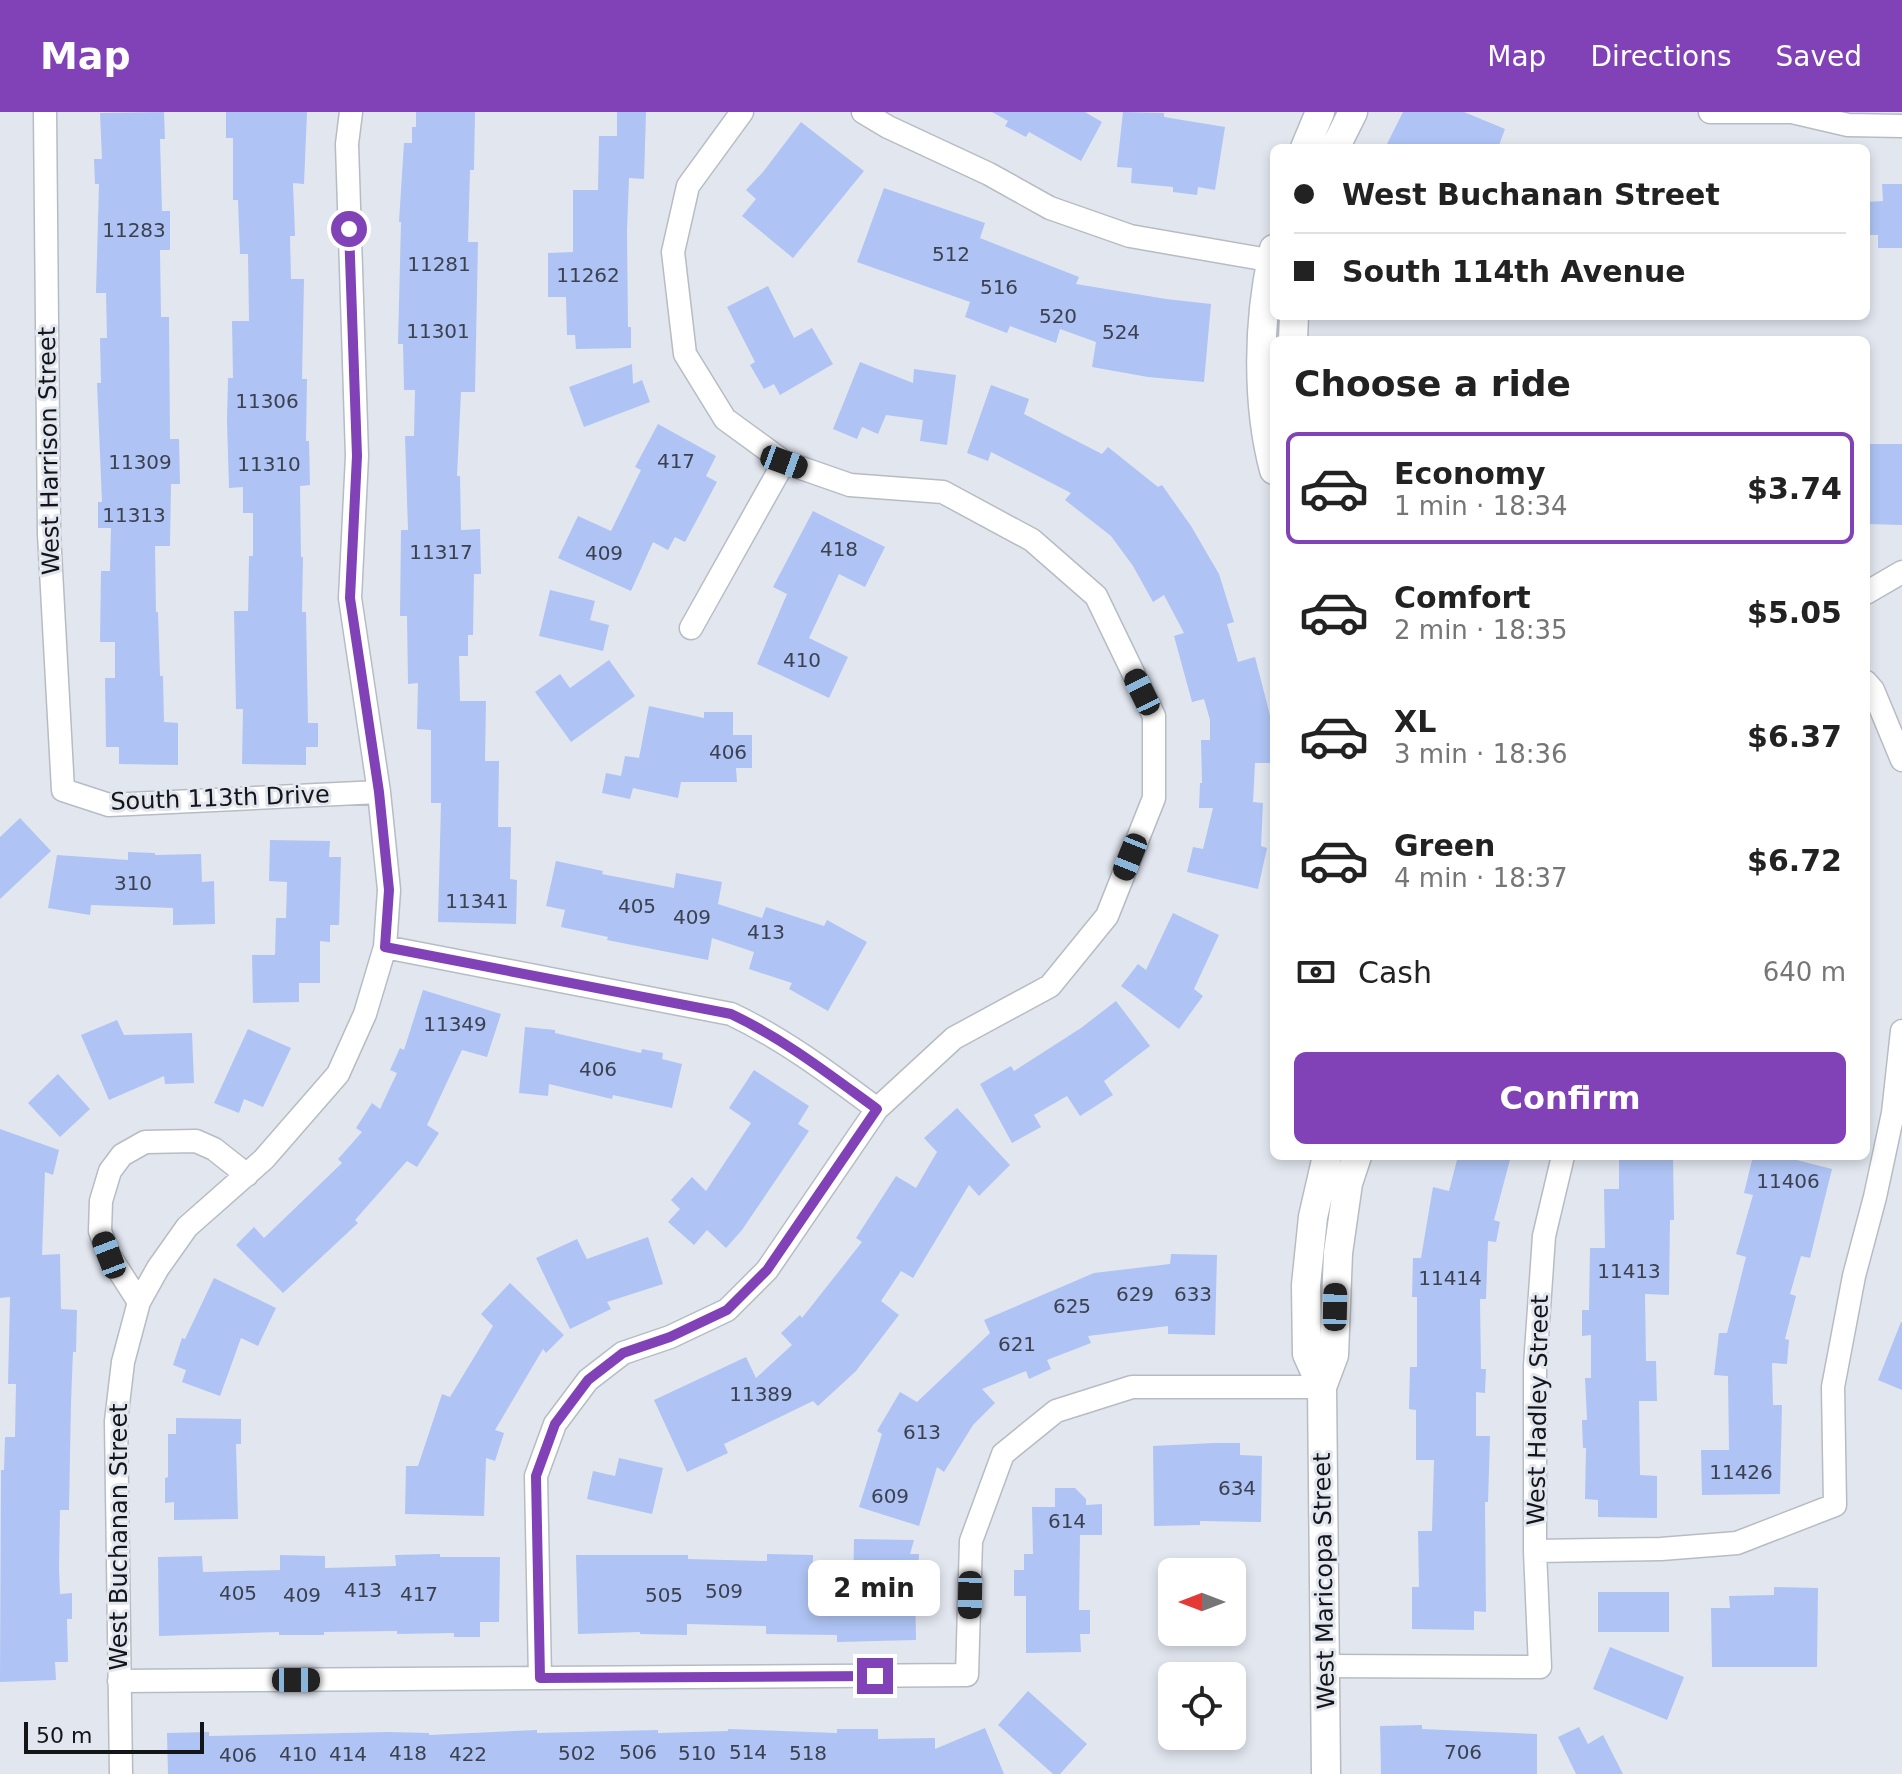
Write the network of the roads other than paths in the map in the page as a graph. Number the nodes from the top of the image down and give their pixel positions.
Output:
1 (45, 112) edge
2 (351, 112) edge
3 (742, 112) edge
4 (863, 112) edge
5 (1320, 112) edge
6 (1353, 112) edge
7 (1710, 112) edge
8 (1902, 126) edge
9 (1307, 144) edge
10 (1337, 144) edge
11 (1270, 257) edge
12 (1270, 271) edge
13 (1270, 446) edge
14 (784, 462) junction
15 (1902, 572) edge
16 (1870, 591) edge
17 (691, 628) dead end
18 (1870, 686) edge
19 (1902, 760) edge
20 (63, 790) joint
21 (379, 792) junction
22 (385, 947) junction
23 (1902, 1031) edge
24 (877, 1109) junction
25 (1326, 1160) edge
26 (1356, 1160) edge
27 (1562, 1160) edge
28 (247, 1175) junction
29 (139, 1302) junction
30 (1322, 1387) junction
31 (1535, 1551) junction
32 (1325, 1666) junction
33 (540, 1678) junction
34 (119, 1681) junction
35 (121, 1774) edge
36 (1326, 1774) edge

1 - 20 street, West Harrison Street
2 - 21 street, West Buchanan Street
3 - 14 street
4 - 11 street
5 - 9 street
6 - 10 street
7 - 8 street
12 - 13 street
14 - 17 street
14 - 24 street
15 - 16 street
18 - 19 street
20 - 21 street, South 113th Drive
21 - 22 street, West Buchanan Street
22 - 24 street
22 - 28 street, West Buchanan Street
23 - 31 street
24 - 33 street
25 - 30 street, West Maricopa Street
26 - 30 street, West Maricopa Street
27 - 31 street, West Hadley Street
28 - 29 street, West Buchanan Street
28 - 29 street
29 - 34 street, West Buchanan Street
30 - 32 street, West Maricopa Street
30 - 33 street
31 - 32 street, West Hadley Street
32 - 36 street, West Maricopa Street
33 - 34 street
34 - 35 street, West Buchanan Street

